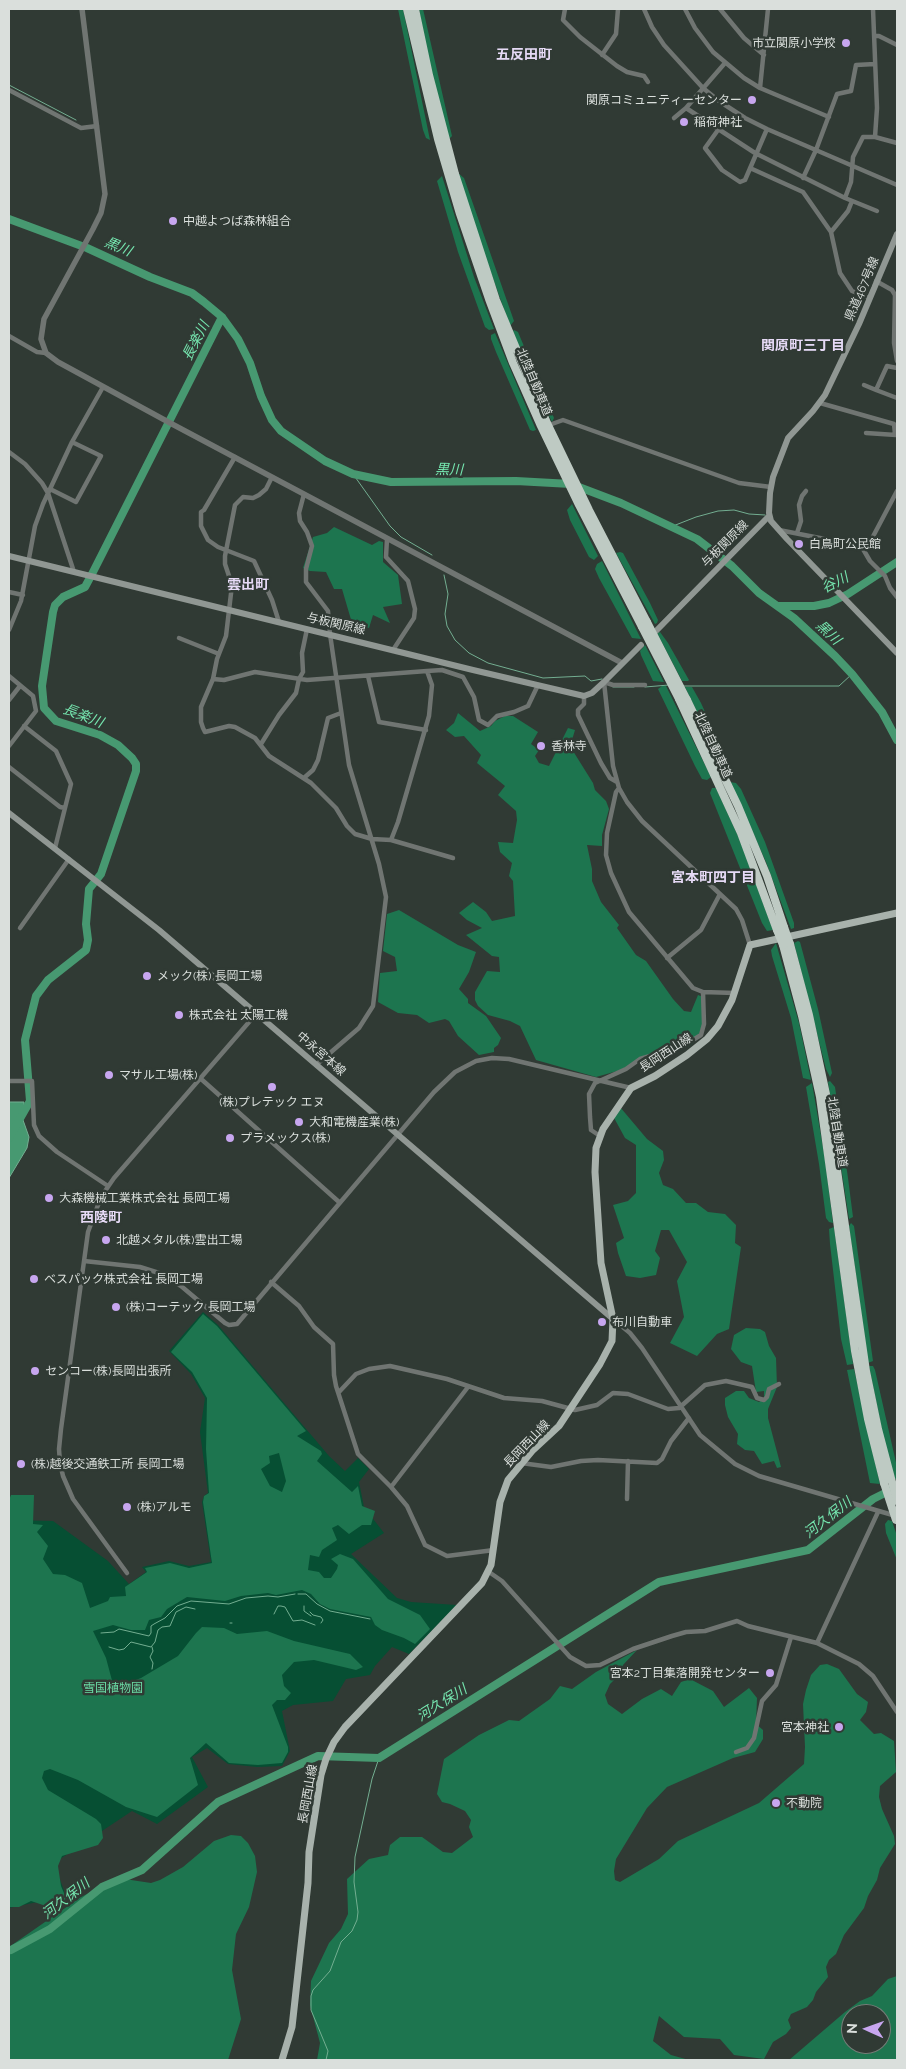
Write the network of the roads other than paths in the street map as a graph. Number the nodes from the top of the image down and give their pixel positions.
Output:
1 (82, 9) edge
2 (407, 9) edge
3 (415, 9) edge
4 (565, 9) edge
5 (618, 9) edge
6 (644, 9) edge
7 (685, 9) edge
8 (720, 9) edge
9 (768, 9) edge
10 (873, 9) edge
11 (874, 36) junction
12 (897, 45) edge
13 (602, 55) junction
14 (764, 55) junction
15 (725, 63) junction
16 (875, 64) junction
17 (647, 80) dead end
18 (704, 88) junction
19 (760, 88) junction
20 (9, 90) edge
21 (686, 108) junction
22 (828, 117) junction
23 (674, 118) dead end
24 (97, 126) junction
25 (767, 129) junction
26 (718, 130) junction
27 (875, 137) junction
28 (441, 139) junction
29 (897, 143) edge
30 (816, 150) junction
31 (755, 153) junction
32 (852, 166) junction
33 (750, 168) junction
34 (803, 178) junction
35 (897, 185) edge
36 (845, 198) junction
37 (852, 201) junction
38 (877, 211) dead end
39 (831, 232) junction
40 (897, 234) edge
41 (876, 281) junction
42 (897, 286) edge
43 (892, 290) junction
44 (869, 298) junction
45 (9, 336) edge
46 (46, 353) junction
47 (897, 361) edge
48 (897, 368) edge
49 (864, 385) dead end
50 (103, 387) junction
51 (876, 390) junction
52 (897, 398) edge
53 (820, 403) junction
54 (552, 424) dead end
55 (866, 433) dead end
56 (896, 435) edge
57 (72, 442) junction
58 (9, 452) edge
59 (235, 457) junction
60 (562, 463) junction
61 (272, 477) junction
62 (771, 487) junction
63 (49, 491) junction
64 (806, 491) dead end
65 (897, 491) edge
66 (304, 494) junction
67 (769, 516) junction
68 (778, 530) junction
69 (797, 532) junction
70 (387, 538) junction
71 (863, 549) junction
72 (227, 550) junction
73 (9, 556) edge
74 (29, 560) junction
75 (74, 572) junction
76 (9, 592) edge
77 (23, 595) junction
78 (897, 597) edge
79 (229, 610) junction
80 (278, 622) junction
81 (644, 625) junction
82 (307, 629) junction
83 (9, 630) edge
84 (656, 631) dead end
85 (330, 634) junction
86 (179, 638) dead end
87 (641, 645) dead end
88 (393, 650) junction
89 (897, 653) edge
90 (219, 654) junction
91 (622, 663) junction
92 (427, 671) junction
93 (9, 676) edge
94 (368, 676) junction
95 (213, 679) junction
96 (299, 679) junction
97 (338, 679) junction
98 (604, 682) junction
99 (538, 685) junction
100 (645, 685) dead end
101 (20, 686) junction
102 (584, 696) junction
103 (9, 700) edge
104 (341, 713) junction
105 (24, 726) junction
106 (426, 730) junction
107 (261, 744) junction
108 (9, 746) edge
109 (9, 767) edge
110 (718, 772) junction
111 (305, 778) junction
112 (617, 782) junction
113 (619, 788) junction
114 (65, 808) junction
115 (9, 813) edge
116 (372, 839) junction
117 (390, 840) junction
118 (55, 848) junction
119 (453, 858) dead end
120 (69, 859) junction
121 (720, 894) junction
122 (894, 914) edge
123 (20, 928) dead end
124 (750, 944) junction
125 (667, 958) junction
126 (703, 992) junction
127 (734, 993) junction
128 (256, 1014) junction
129 (316, 1065) junction
130 (200, 1078) junction
131 (9, 1081) edge
132 (598, 1081) junction
133 (631, 1088) junction
134 (398, 1134) junction
135 (600, 1136) junction
136 (108, 1186) junction
137 (340, 1202) junction
138 (84, 1261) junction
139 (271, 1282) junction
140 (613, 1319) junction
141 (779, 1384) dead end
142 (468, 1387) junction
143 (339, 1392) junction
144 (681, 1407) junction
145 (570, 1409) junction
146 (689, 1418) junction
147 (628, 1461) junction
148 (521, 1463) junction
149 (888, 1483) junction
150 (391, 1486) junction
151 (627, 1499) dead end
152 (897, 1501) edge
153 (878, 1512) junction
154 (897, 1520) edge
155 (494, 1550) junction
156 (489, 1572) junction
157 (127, 1573) dead end
158 (791, 1637) junction
159 (817, 1643) junction
160 (897, 1712) edge
161 (736, 1752) dead end
162 (282, 2060) edge

1 - 24 street
2 - 28 highway, 北陸自動車道
3 - 28 highway, 北陸自動車道
4 - 13 street
5 - 13 street
6 - 18 street
7 - 15 street
8 - 14 street
9 - 14 street
10 - 11 street
11 - 12 street
11 - 16 street
13 - 17 street
14 - 19 street
15 - 18 street
15 - 19 street
16 - 22 street
16 - 27 street
18 - 21 street
18 - 25 street
19 - 22 street
20 - 24 street
21 - 23 street
21 - 26 street
22 - 30 street
24 - 46 street
25 - 30 street
25 - 31 street
26 - 31 street
26 - 33 street
27 - 29 street
27 - 32 street
28 - 60 highway, 北陸自動車道
30 - 32 street
30 - 34 street
31 - 33 street
31 - 34 street
32 - 35 street
32 - 36 street
33 - 39 street
34 - 36 street
36 - 37 street
37 - 38 street
37 - 39 street
39 - 44 street
40 - 41 main road, 県道467号線
41 - 43 street
41 - 44 main road, 県道467号線
42 - 43 street
43 - 47 street
44 - 53 main road, 県道467号線
45 - 46 street
46 - 50 street
48 - 51 street
49 - 51 street
50 - 57 street
50 - 59 street
51 - 52 street
53 - 56 street
53 - 62 main road, 県道467号線
54 - 62 street
55 - 56 street
57 - 63 street
57 - 63 street
58 - 63 street
59 - 61 street
59 - 72 street
60 - 81 highway, 北陸自動車道
60 - 81 highway, 北陸自動車道
61 - 66 street
61 - 72 street
62 - 67 main road, 県道467号線
63 - 74 street
63 - 75 street
64 - 69 street
65 - 71 street
66 - 70 street
66 - 85 street
67 - 68 main road
67 - 84 main road, 与板関原線
68 - 69 street
68 - 89 main road
69 - 71 street
70 - 88 street
70 - 91 street
71 - 78 street
72 - 79 street
72 - 80 street
73 - 74 main road, 与板関原線
74 - 75 main road, 与板関原線
74 - 77 street
75 - 79 main road, 与板関原線
76 - 77 street
77 - 83 street
79 - 80 main road, 与板関原線
79 - 90 street
80 - 82 main road, 与板関原線
81 - 110 highway, 北陸自動車道, bridge
81 - 110 highway, 北陸自動車道, bridge
82 - 85 main road, 与板関原線
82 - 96 street
85 - 88 main road, 与板関原線
85 - 97 street
86 - 90 street
87 - 91 main road
88 - 99 main road, 与板関原線
90 - 95 street
91 - 98 main road
92 - 94 street
92 - 99 street
92 - 106 street
93 - 101 street
94 - 97 street
94 - 106 street
95 - 96 street
95 - 107 street
96 - 97 street
96 - 107 street
97 - 104 street
98 - 100 street
98 - 102 main road
98 - 112 street
99 - 102 main road, 与板関原線
101 - 103 street
101 - 105 street
102 - 112 street
104 - 111 street
104 - 116 street
105 - 108 street
105 - 114 street
106 - 117 street
107 - 111 street
109 - 114 street
110 - 149 highway, 北陸自動車道, bridge
111 - 116 street
112 - 113 street
113 - 121 street
113 - 125 street
114 - 118 street
115 - 118 main road, 中永宮本線
116 - 117 street
116 - 129 street
117 - 119 street
118 - 120 main road, 中永宮本線
120 - 123 street
120 - 128 main road, 中永宮本線
121 - 124 street
121 - 125 street
122 - 124 main road
124 - 127 main road, 長岡西山線
125 - 126 street
126 - 127 street
126 - 132 street
127 - 133 main road, 長岡西山線
128 - 129 main road, 中永宮本線
128 - 130 street
129 - 134 main road, 中永宮本線
130 - 136 street
130 - 137 street
131 - 136 street
132 - 133 street
132 - 134 street
132 - 135 street
133 - 135 main road, 長岡西山線
134 - 137 street
134 - 140 main road, 中永宮本線
135 - 140 main road, 長岡西山線
136 - 138 street
137 - 139 street
138 - 139 street
138 - 157 street
139 - 143 street
140 - 144 street
140 - 145 main road, 長岡西山線
141 - 144 street
142 - 143 street
142 - 145 street
142 - 150 street
143 - 150 street
144 - 145 street
144 - 146 street
145 - 148 main road, 長岡西山線
146 - 147 street
146 - 153 street
147 - 148 street
147 - 151 street
148 - 155 main road, 長岡西山線
149 - 152 highway, 北陸自動車道
149 - 154 highway, 北陸自動車道, bridge
150 - 155 street
153 - 154 street
153 - 159 street
155 - 156 main road, 長岡西山線
156 - 158 street
156 - 162 main road, 長岡西山線
158 - 159 street
158 - 161 street
159 - 160 street

